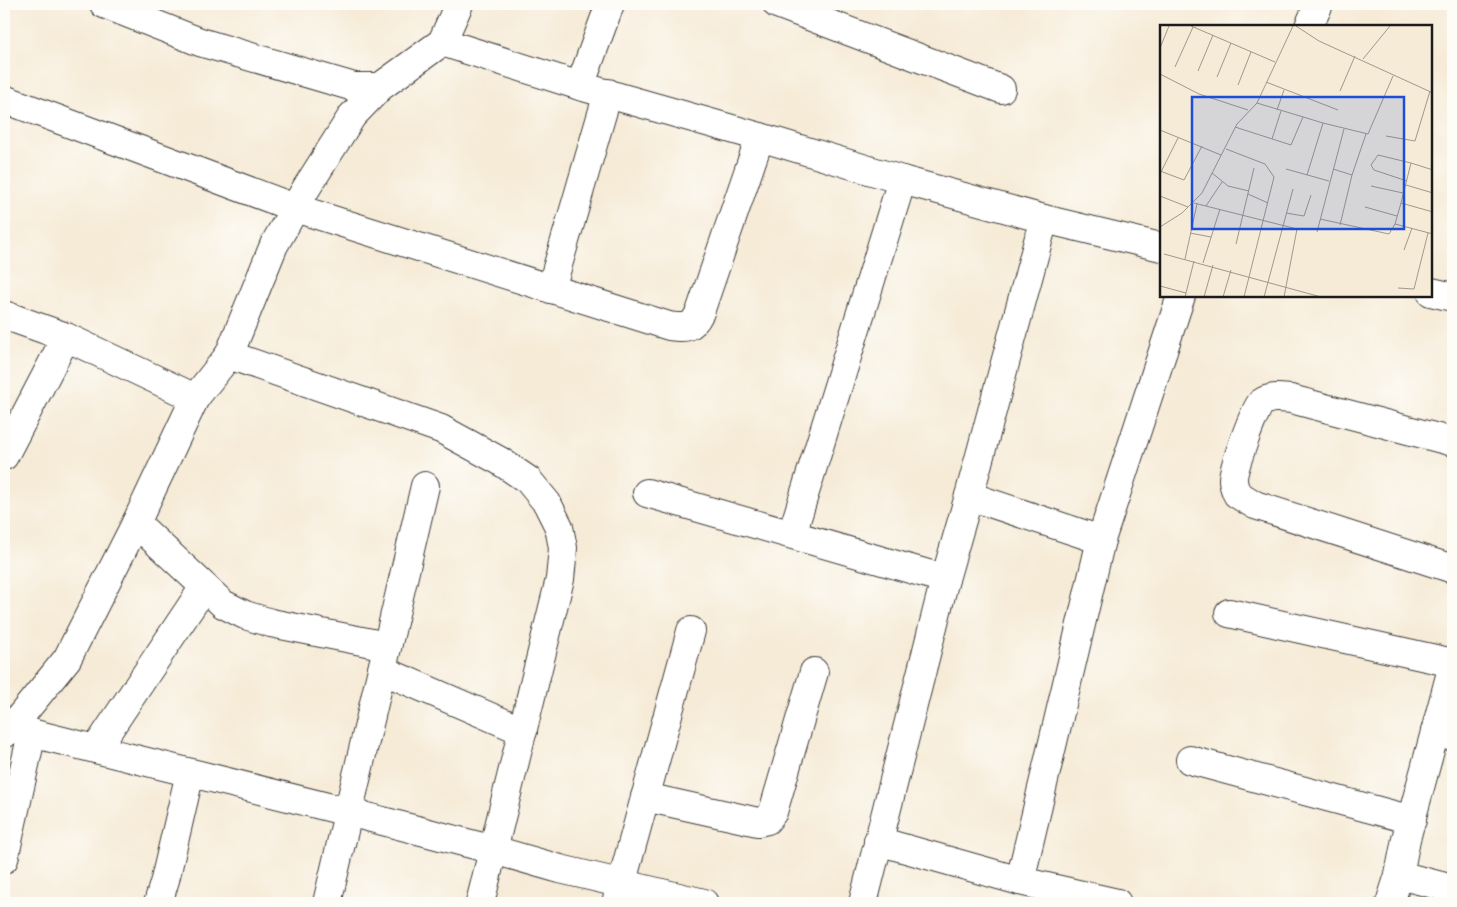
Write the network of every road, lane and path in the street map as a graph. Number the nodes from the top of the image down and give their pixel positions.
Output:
1 (104, 4) edge
2 (459, 4) edge
3 (610, 4) edge
4 (777, 4) edge
5 (1318, 4) edge
6 (1310, 25) edge
7 (442, 42) junction
8 (380, 86) junction
9 (580, 86) junction
10 (1001, 89) dead end
11 (608, 93) junction
12 (4, 100) edge
13 (760, 137) junction
14 (902, 180) junction
15 (295, 208) junction
16 (1044, 219) junction
17 (1160, 247) edge
18 (551, 288) junction
19 (1432, 292) edge
20 (1453, 297) edge
21 (1180, 298) edge
22 (4, 315) edge
23 (66, 337) junction
24 (229, 355) junction
25 (195, 398) junction
26 (1453, 442) edge
27 (4, 456) edge
28 (425, 486) dead end
29 (647, 493) dead end
30 (969, 496) junction
31 (136, 523) junction
32 (792, 534) junction
33 (1101, 540) junction
34 (1453, 569) edge
35 (945, 579) junction
36 (204, 587) junction
37 (1229, 613) dead end
38 (691, 631) dead end
39 (385, 658) junction
40 (1453, 664) edge
41 (814, 672) dead end
42 (523, 731) junction
43 (16, 732) edge
44 (1444, 735) edge
45 (96, 749) junction
46 (1190, 760) dead end
47 (190, 772) junction
48 (645, 798) junction
49 (348, 812) junction
50 (1412, 820) junction
51 (878, 841) junction
52 (494, 850) junction
53 (4, 859) edge
54 (1399, 875) junction
55 (1020, 881) junction
56 (1453, 890) edge
57 (619, 893) edge
58 (158, 903) edge
59 (327, 903) edge
60 (480, 903) edge
61 (704, 903) edge
62 (862, 903) edge
63 (1117, 903) edge
64 (1390, 903) edge

1 - 8 street
2 - 7 street
3 - 9 street
4 - 10 street
5 - 6 street
7 - 8 street
7 - 9 street
8 - 15 street
9 - 11 street
11 - 13 street
11 - 18 street
12 - 15 street
13 - 14 street
13 - 18 street
14 - 16 street
14 - 32 street
15 - 18 street
15 - 24 street
16 - 17 street
16 - 30 street
19 - 20 street
21 - 33 street
22 - 23 street
23 - 25 street
23 - 27 street
24 - 25 street
24 - 42 street
25 - 31 street
26 - 34 street
28 - 39 street
29 - 32 street
30 - 33 street
30 - 35 street
31 - 36 street
31 - 43 street
32 - 35 street
33 - 55 street
35 - 51 street
36 - 39 street
36 - 45 street
37 - 40 street
38 - 48 street
39 - 42 street
39 - 49 street
40 - 44 street
41 - 48 street
42 - 52 street
43 - 45 street
43 - 53 street
44 - 50 street
45 - 47 street
46 - 50 street
47 - 49 street
47 - 58 street
48 - 57 street
49 - 52 street
49 - 59 street
50 - 54 street
51 - 55 street
51 - 62 street
52 - 57 street
52 - 60 street
54 - 56 street
54 - 64 street
55 - 63 street
57 - 61 street

